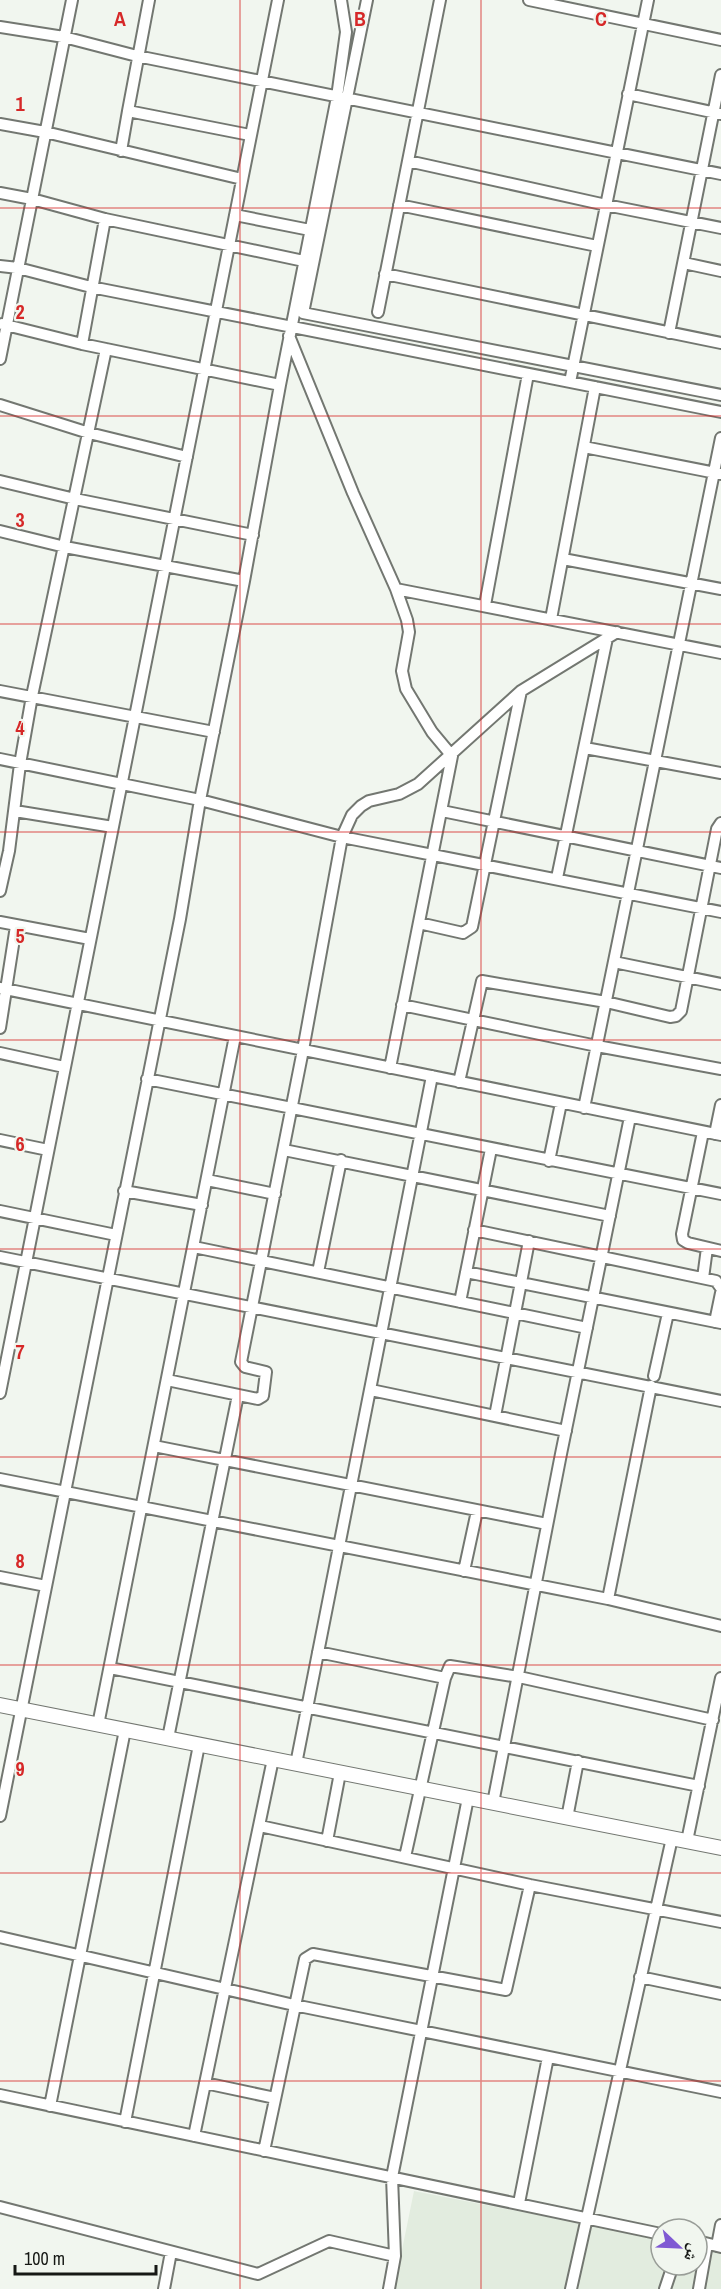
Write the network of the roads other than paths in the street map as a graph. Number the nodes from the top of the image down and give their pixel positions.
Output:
1 (72, 0) edge
2 (149, 0) edge
3 (278, 0) edge
4 (341, 0) edge
5 (367, 0) edge
6 (440, 0) edge
7 (529, 0) edge
8 (648, 0) edge
9 (643, 24) junction
10 (0, 27) edge
11 (64, 37) junction
12 (721, 40) edge
13 (137, 56) junction
14 (721, 75) edge
15 (261, 82) junction
16 (628, 94) junction
17 (342, 98) junction
18 (128, 111) junction
19 (418, 113) junction
20 (717, 113) edge
21 (0, 124) edge
22 (45, 132) junction
23 (250, 135) junction
24 (121, 151) junction
25 (616, 153) junction
26 (408, 161) junction
27 (702, 170) junction
28 (721, 174) edge
29 (242, 179) junction
30 (0, 194) edge
31 (32, 199) junction
32 (399, 205) junction
33 (606, 205) junction
34 (235, 214) junction
35 (105, 219) junction
36 (692, 223) junction
37 (721, 228) edge
38 (310, 230) junction
39 (229, 244) junction
40 (597, 246) junction
41 (304, 261) junction
42 (684, 263) junction
43 (0, 266) edge
44 (18, 268) junction
45 (721, 271) edge
46 (385, 274) junction
47 (91, 287) junction
48 (216, 312) junction
49 (378, 312) dead end
50 (583, 316) junction
51 (3, 324) edge
52 (290, 332) junction
53 (669, 333) junction
54 (721, 343) edge
55 (82, 344) junction
56 (106, 349) junction
57 (0, 359) edge
58 (573, 366) junction
59 (204, 369) junction
60 (528, 374) junction
61 (570, 382) junction
62 (280, 385) junction
63 (596, 387) junction
64 (721, 395) edge
65 (0, 405) edge
66 (721, 412) edge
67 (89, 433) junction
68 (721, 438) edge
69 (584, 447) junction
70 (187, 457) junction
71 (718, 474) edge
72 (0, 481) edge
73 (75, 499) junction
74 (174, 519) junction
75 (0, 531) edge
76 (253, 535) junction
77 (65, 547) junction
78 (563, 559) junction
79 (165, 566) junction
80 (244, 581) junction
81 (691, 583) junction
82 (396, 589) junction
83 (721, 589) edge
84 (485, 606) junction
85 (551, 619) junction
86 (612, 635) junction
87 (679, 645) junction
88 (721, 653) edge
89 (0, 691) edge
90 (521, 691) junction
91 (32, 696) junction
92 (135, 716) junction
93 (214, 732) junction
94 (585, 748) junction
95 (452, 756) junction
96 (0, 759) edge
97 (654, 761) junction
98 (20, 764) junction
99 (721, 773) edge
100 (121, 785) junction
101 (201, 800) junction
102 (15, 811) junction
103 (442, 811) junction
104 (494, 822) junction
105 (721, 823) edge
106 (113, 827) junction
107 (566, 836) junction
108 (342, 837) junction
109 (5, 850) edge
110 (636, 851) junction
111 (433, 855) junction
112 (485, 865) junction
113 (709, 865) junction
114 (721, 868) edge
115 (558, 878) junction
116 (0, 891) edge
117 (628, 893) junction
118 (701, 908) junction
119 (721, 912) edge
120 (0, 922) edge
121 (419, 923) junction
122 (16, 926) junction
123 (90, 939) junction
124 (614, 962) junction
125 (688, 977) junction
126 (721, 984) edge
127 (3, 989) edge
128 (606, 1002) junction
129 (77, 1004) junction
130 (402, 1005) junction
131 (473, 1019) junction
132 (158, 1020) junction
133 (0, 1028) edge
134 (235, 1036) junction
135 (597, 1046) junction
136 (303, 1050) junction
137 (0, 1053) edge
138 (64, 1067) junction
139 (390, 1068) junction
140 (721, 1069) edge
141 (432, 1077) junction
142 (147, 1080) junction
143 (459, 1082) junction
144 (224, 1095) junction
145 (561, 1103) junction
146 (721, 1105) edge
147 (584, 1108) junction
148 (291, 1109) junction
149 (630, 1117) junction
150 (703, 1132) junction
151 (421, 1135) junction
152 (718, 1135) edge
153 (0, 1140) edge
154 (491, 1149) junction
155 (48, 1150) junction
156 (284, 1150) junction
157 (340, 1160) junction
158 (549, 1161) junction
159 (619, 1175) junction
160 (413, 1176) junction
161 (207, 1180) junction
162 (692, 1188) junction
163 (483, 1190) junction
164 (124, 1191) junction
165 (275, 1194) junction
166 (721, 1194) edge
167 (202, 1205) junction
168 (0, 1211) edge
169 (610, 1216) junction
170 (34, 1219) junction
171 (474, 1230) junction
172 (116, 1235) junction
173 (529, 1241) junction
174 (194, 1247) junction
175 (707, 1248) junction
176 (721, 1251) edge
177 (0, 1257) edge
178 (602, 1257) junction
179 (262, 1261) junction
180 (26, 1262) junction
181 (318, 1272) junction
182 (466, 1272) junction
183 (107, 1278) junction
184 (703, 1278) junction
185 (522, 1283) junction
186 (391, 1288) junction
187 (721, 1290) edge
188 (184, 1293) junction
189 (594, 1298) junction
190 (460, 1302) junction
191 (253, 1307) junction
192 (515, 1313) junction
193 (668, 1313) junction
194 (718, 1323) edge
195 (587, 1328) junction
196 (382, 1332) junction
197 (506, 1357) junction
198 (578, 1371) junction
199 (167, 1380) junction
200 (653, 1381) junction
201 (371, 1390) junction
202 (0, 1393) edge
203 (238, 1395) junction
204 (721, 1401) edge
205 (495, 1416) junction
206 (566, 1431) junction
207 (154, 1446) junction
208 (225, 1461) junction
209 (0, 1479) edge
210 (351, 1487) junction
211 (65, 1492) junction
212 (142, 1507) junction
213 (477, 1510) junction
214 (214, 1520) junction
215 (548, 1524) junction
216 (339, 1546) junction
217 (464, 1571) junction
218 (0, 1577) edge
219 (536, 1585) junction
220 (46, 1586) junction
221 (608, 1599) junction
222 (721, 1626) edge
223 (318, 1652) junction
224 (110, 1668) junction
225 (519, 1677) junction
226 (445, 1678) junction
227 (721, 1678) edge
228 (179, 1681) junction
229 (0, 1705) edge
230 (308, 1706) junction
231 (22, 1709) junction
232 (713, 1720) junction
233 (98, 1725) junction
234 (125, 1730) junction
235 (432, 1732) junction
236 (168, 1738) junction
237 (199, 1745) junction
238 (506, 1747) junction
239 (273, 1760) junction
240 (578, 1761) junction
241 (296, 1764) junction
242 (340, 1773) junction
243 (699, 1786) junction
244 (419, 1789) junction
245 (468, 1798) junction
246 (493, 1803) junction
247 (0, 1816) edge
248 (567, 1818) junction
249 (260, 1826) junction
250 (672, 1838) junction
251 (327, 1841) junction
252 (687, 1841) junction
253 (721, 1848) edge
254 (405, 1857) junction
255 (453, 1867) junction
256 (530, 1885) junction
257 (656, 1910) junction
258 (721, 1923) edge
259 (0, 1937) edge
260 (81, 1956) junction
261 (155, 1974) junction
262 (431, 1975) junction
263 (640, 1977) junction
264 (225, 1990) junction
265 (721, 1994) edge
266 (294, 2005) junction
267 (420, 2031) junction
268 (548, 2057) junction
269 (618, 2072) junction
270 (205, 2083) junction
271 (721, 2092) edge
272 (0, 2095) edge
273 (275, 2098) junction
274 (50, 2106) junction
275 (125, 2122) junction
276 (194, 2136) junction
277 (264, 2151) junction
278 (392, 2177) junction
279 (519, 2203) junction
280 (0, 2207) edge
281 (588, 2219) junction
282 (721, 2225) edge
283 (649, 2232) edge
284 (711, 2245) edge
285 (171, 2252) junction
286 (395, 2256) junction
287 (164, 2289) edge
288 (389, 2289) edge
289 (571, 2289) edge
290 (699, 2289) edge

1 - 11 street
2 - 13 street
3 - 15 street
4 - 17 street
5 - 17 street
6 - 19 street
7 - 9 street
8 - 9 street
9 - 12 street
9 - 16 street
10 - 11 street
11 - 13 street
11 - 22 street
13 - 15 street
13 - 18 street
14 - 20 street
15 - 17 street
15 - 23 street
16 - 20 street
16 - 25 street
17 - 19 street
17 - 38 street
17 - 58 street
18 - 23 street
18 - 24 street
19 - 25 street
19 - 26 street
20 - 27 street
21 - 22 street
22 - 24 street
22 - 31 street
23 - 29 street
24 - 29 street
25 - 27 street
25 - 33 street
26 - 32 street
26 - 33 street
27 - 28 street
27 - 36 street
29 - 34 street
30 - 31 street
31 - 35 street
31 - 44 street
32 - 40 street
32 - 46 street
33 - 36 street
33 - 40 street
34 - 38 street
34 - 39 street
35 - 39 street
35 - 47 street
36 - 37 street
36 - 42 street
38 - 41 street
39 - 41 street
39 - 48 street
40 - 50 street
41 - 52 street
42 - 45 street
42 - 53 street
43 - 44 street
44 - 47 street
44 - 51 street
46 - 49 street
46 - 50 street
47 - 48 street
47 - 55 street
48 - 52 street
48 - 59 street
50 - 53 street
50 - 58 street
51 - 55 street
51 - 57 street
52 - 60 street
52 - 62 street
52 - 82 street
53 - 54 street
55 - 56 street
56 - 59 street
56 - 67 street
58 - 61 street
58 - 64 street
59 - 62 street
59 - 70 street
60 - 61 street
60 - 84 street
61 - 63 street
62 - 76 street
63 - 66 street
63 - 69 street
65 - 67 street
67 - 70 street
67 - 73 street
68 - 71 street
69 - 71 street
69 - 78 street
70 - 74 street
71 - 81 street
72 - 73 street
73 - 74 street
73 - 77 street
74 - 76 street
74 - 79 street
75 - 77 street
76 - 80 street
77 - 79 street
77 - 91 street
78 - 81 street
78 - 85 street
79 - 80 street
79 - 92 street
80 - 93 street
81 - 83 street
81 - 87 street
82 - 84 street
82 - 95 street
84 - 85 street
85 - 86 street
86 - 87 street
86 - 90 street
86 - 94 street
87 - 88 street
87 - 97 street
89 - 91 street
90 - 95 street
90 - 104 street
91 - 92 street
91 - 98 street
92 - 93 street
92 - 100 street
93 - 101 street
94 - 97 street
94 - 107 street
95 - 103 street
95 - 108 street
96 - 98 street
97 - 99 street
97 - 110 street
98 - 100 street
98 - 102 street
100 - 101 street
100 - 106 street
101 - 108 street
101 - 132 street
102 - 106 street
102 - 109 street
103 - 104 street
103 - 111 street
104 - 107 street
104 - 112 street
105 - 113 street
106 - 123 street
107 - 110 street
107 - 115 street
108 - 111 street
108 - 136 street
109 - 116 street
110 - 113 street
110 - 117 street
111 - 112 street
111 - 121 street
112 - 115 street
112 - 121 street
113 - 114 street
113 - 118 street
115 - 117 street
117 - 118 street
117 - 124 street
118 - 119 street
118 - 125 street
120 - 122 street
121 - 130 street
122 - 123 street
122 - 127 street
123 - 129 street
124 - 125 street
124 - 128 street
125 - 126 street
125 - 128 street
127 - 129 street
127 - 133 street
128 - 131 street
128 - 135 street
129 - 132 street
129 - 138 street
130 - 131 street
130 - 139 street
131 - 135 street
131 - 143 street
132 - 134 street
132 - 142 street
134 - 136 street
134 - 144 street
135 - 140 street
135 - 147 street
136 - 139 street
136 - 148 street
137 - 138 street
138 - 155 street
139 - 141 street
141 - 143 street
141 - 151 street
142 - 144 street
142 - 164 street
143 - 145 street
144 - 148 street
144 - 161 street
145 - 147 street
145 - 158 street
146 - 152 street
147 - 149 street
148 - 151 street
148 - 156 street
149 - 150 street
149 - 159 street
150 - 152 street
150 - 162 street
151 - 154 street
151 - 160 street
153 - 155 street
154 - 158 street
154 - 163 street
155 - 170 street
156 - 157 street
156 - 165 street
157 - 160 street
157 - 181 street
158 - 159 street
159 - 162 street
159 - 169 street
160 - 163 street
160 - 186 street
161 - 165 street
161 - 167 street
162 - 166 street
162 - 175 street
163 - 169 street
163 - 171 street
164 - 167 street
164 - 172 street
165 - 179 street
167 - 174 street
168 - 170 street
169 - 178 street
170 - 172 street
170 - 180 street
171 - 173 street
171 - 182 street
172 - 183 street
173 - 178 street
173 - 185 street
174 - 179 street
174 - 188 street
175 - 176 street
175 - 184 street
177 - 180 street
178 - 184 street
178 - 189 street
179 - 181 street
179 - 191 street
180 - 183 street
180 - 202 street
181 - 186 street
182 - 185 street
182 - 190 street
183 - 188 street
183 - 211 street
184 - 187 street
185 - 189 street
185 - 192 street
186 - 190 street
186 - 196 street
187 - 194 street
188 - 191 street
188 - 199 street
189 - 193 street
189 - 195 street
190 - 192 street
191 - 196 street
191 - 203 street
192 - 195 street
192 - 197 street
193 - 194 street
193 - 200 street
195 - 198 street
196 - 197 street
196 - 201 street
197 - 198 street
197 - 205 street
198 - 200 street
198 - 206 street
199 - 203 street
199 - 207 street
200 - 204 street
200 - 221 street
201 - 205 street
201 - 210 street
203 - 208 street
205 - 206 street
206 - 215 street
207 - 208 street
207 - 212 street
208 - 210 street
208 - 214 street
209 - 211 street
210 - 213 street
210 - 216 street
211 - 212 street
211 - 220 street
212 - 214 street
212 - 224 street
213 - 215 street
213 - 217 street
214 - 216 street
214 - 228 street
215 - 219 street
216 - 217 street
216 - 223 street
217 - 219 street
218 - 220 street
219 - 221 street
219 - 225 street
220 - 231 street
221 - 222 street
223 - 226 street
223 - 230 street
224 - 228 street
224 - 233 street
225 - 226 street
225 - 232 street
225 - 238 street
226 - 235 street
227 - 232 street
228 - 230 street
228 - 236 street
229 - 231 street
230 - 235 street
230 - 241 street
231 - 233 street
231 - 247 street
232 - 243 street
233 - 234 street
234 - 236 street
234 - 260 street
235 - 238 street
235 - 244 street
236 - 237 street
237 - 239 street
237 - 261 street
238 - 240 street
238 - 246 street
239 - 241 street
239 - 249 street
240 - 243 street
240 - 248 street
241 - 242 street
242 - 244 street
242 - 251 street
243 - 252 street
244 - 245 street
244 - 254 street
245 - 246 street
245 - 255 street
246 - 248 street
248 - 250 street
249 - 251 street
249 - 264 street
250 - 252 street
250 - 257 street
251 - 254 street
252 - 253 street
254 - 255 street
255 - 256 street
255 - 262 street
256 - 257 street
256 - 262 street
257 - 258 street
257 - 263 street
259 - 260 street
260 - 261 street
260 - 274 street
261 - 264 street
261 - 275 street
262 - 266 street
262 - 267 street
263 - 265 street
263 - 269 street
264 - 266 street
264 - 270 street
266 - 267 street
266 - 273 street
267 - 268 street
267 - 278 street
268 - 269 street
268 - 279 street
269 - 271 street
269 - 281 street
270 - 273 street
270 - 276 street
272 - 274 street
273 - 277 street
274 - 275 street
275 - 276 street
276 - 277 street
277 - 278 street
278 - 279 street
278 - 286 street
279 - 281 street
280 - 285 street
281 - 283 street
281 - 289 street
282 - 284 street
284 - 290 street
285 - 286 street
285 - 287 street
286 - 288 street

